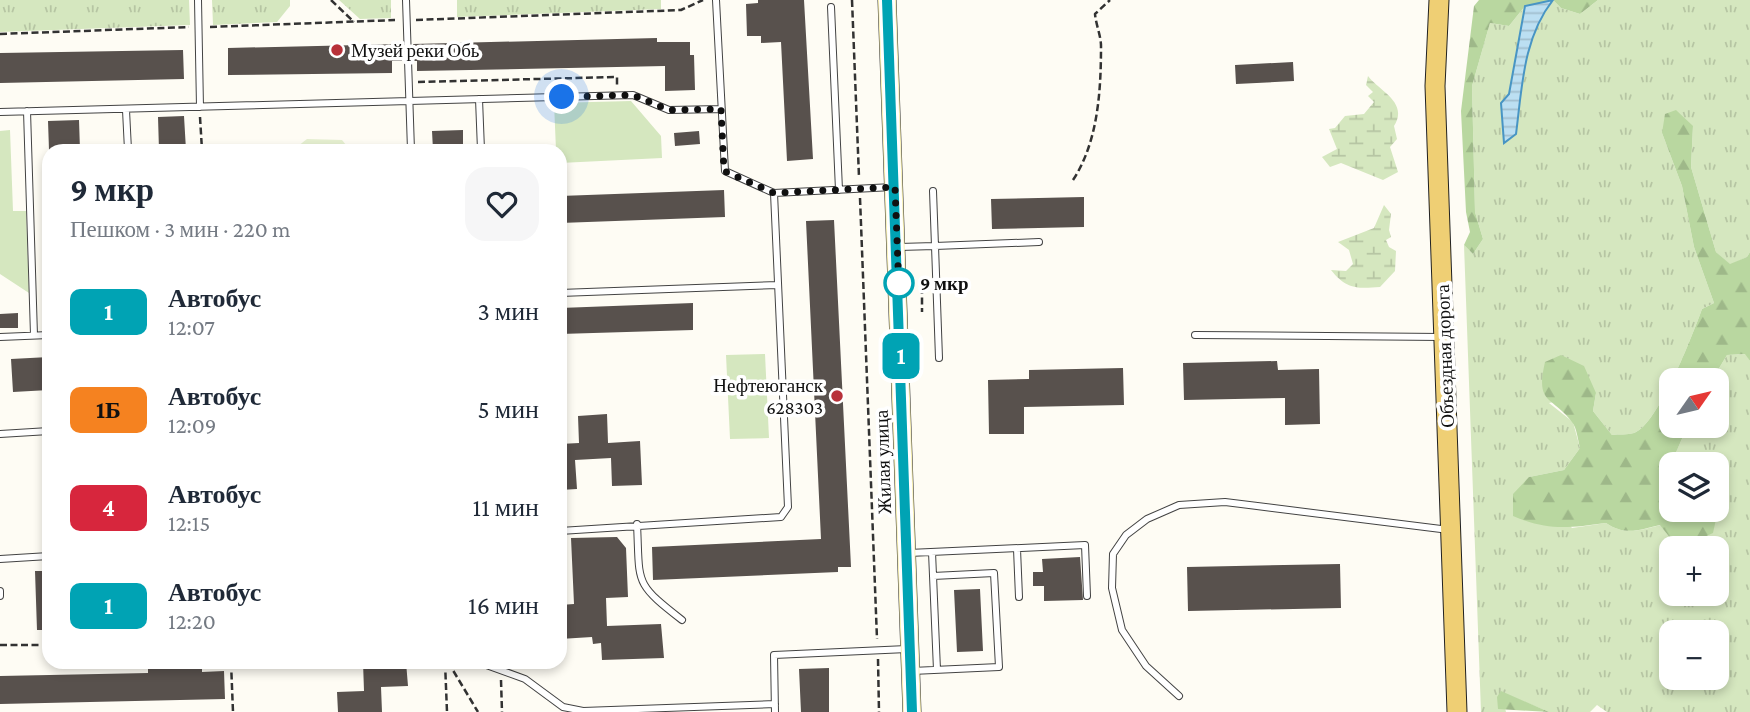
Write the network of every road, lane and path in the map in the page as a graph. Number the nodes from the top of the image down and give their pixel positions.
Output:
1 (198, 0) edge
2 (331, 0) edge
3 (407, 0) edge
4 (703, 0) edge
5 (716, 0) edge
6 (852, 0) edge
7 (887, 0) edge
8 (1110, 0) edge
9 (1439, 0) edge
10 (831, 7) dead end
11 (407, 20) junction
12 (354, 22) junction
13 (199, 27) junction
14 (0, 34) edge
15 (479, 99) junction
16 (408, 100) junction
17 (200, 107) junction
18 (721, 109) junction
19 (126, 110) junction
20 (0, 111) edge
21 (27, 111) junction
22 (128, 144) edge
23 (202, 144) edge
24 (411, 144) edge
25 (481, 144) edge
26 (1073, 180) dead end
27 (895, 187) junction
28 (860, 189) junction
29 (839, 190) junction
30 (933, 191) dead end
31 (774, 193) junction
32 (1039, 242) dead end
33 (935, 246) junction
34 (897, 247) junction
35 (778, 285) junction
36 (922, 287) dead end
37 (567, 293) edge
38 (922, 313) dead end
39 (34, 335) junction
40 (42, 335) edge
41 (1195, 335) dead end
42 (0, 337) edge
43 (1444, 337) junction
44 (939, 358) dead end
45 (42, 431) edge
46 (0, 434) edge
47 (637, 524) junction
48 (567, 530) edge
49 (1451, 530) junction
50 (965, 541) dead end
51 (1017, 549) junction
52 (965, 551) junction
53 (932, 552) junction
54 (907, 554) junction
55 (42, 556) edge
56 (0, 559) edge
57 (933, 576) junction
58 (0, 591) edge
59 (0, 596) edge
60 (1087, 596) dead end
61 (1018, 597) dead end
62 (681, 620) dead end
63 (0, 645) edge
64 (42, 645) edge
65 (909, 649) junction
66 (877, 651) junction
67 (764, 653) dead end
68 (774, 655) junction
69 (231, 669) edge
70 (447, 669) edge
71 (451, 669) edge
72 (497, 669) edge
73 (937, 670) junction
74 (910, 671) junction
75 (490, 675) dead end
76 (1179, 696) dead end
77 (775, 704) junction
78 (476, 711) edge
79 (233, 712) edge
80 (447, 712) edge
81 (502, 712) edge
82 (775, 712) edge
83 (879, 712) edge
84 (912, 712) edge
85 (1457, 712) edge

1 - 13 lane
2 - 12 path
3 - 11 lane
4 - 11 path
5 - 18 lane
6 - 28 path
7 - 27 main road, Жилая улица
8 - 26 path
9 - 43 main road, Объездная дорога
10 - 29 lane
11 - 12 path
11 - 16 lane
12 - 13 path
13 - 14 path
13 - 17 lane
15 - 16 lane
15 - 18 lane
15 - 25 lane
16 - 17 lane
16 - 24 lane
17 - 19 lane
17 - 23 path
18 - 31 lane
19 - 21 lane
19 - 22 lane
20 - 21 lane
21 - 39 lane
27 - 28 lane
27 - 34 main road, Жилая улица
28 - 29 lane
28 - 66 path
29 - 31 lane
30 - 33 lane
31 - 35 lane
32 - 33 lane
33 - 34 lane
33 - 44 lane
34 - 54 main road, Жилая улица
35 - 37 lane
35 - 47 lane
36 - 38 path
39 - 40 lane
39 - 42 lane
41 - 43 lane
43 - 49 main road, Объездная дорога
45 - 46 lane
47 - 48 lane
47 - 62 lane
49 - 76 lane
49 - 85 main road, Объездная дорога
50 - 52 lane
51 - 52 lane
51 - 60 lane
51 - 61 lane
52 - 53 lane
53 - 54 lane
53 - 57 lane
54 - 65 main road, Жилая улица
55 - 56 lane
57 - 73 lane
57 - 73 lane
58 - 59 lane
63 - 64 path
65 - 66 lane
65 - 74 main road, Жилая улица
66 - 68 lane
66 - 83 path
67 - 68 lane
68 - 77 lane
69 - 79 path
70 - 80 path
71 - 78 path
72 - 77 lane
73 - 74 lane
74 - 84 main road, Жилая улица
75 - 81 path
77 - 82 lane

